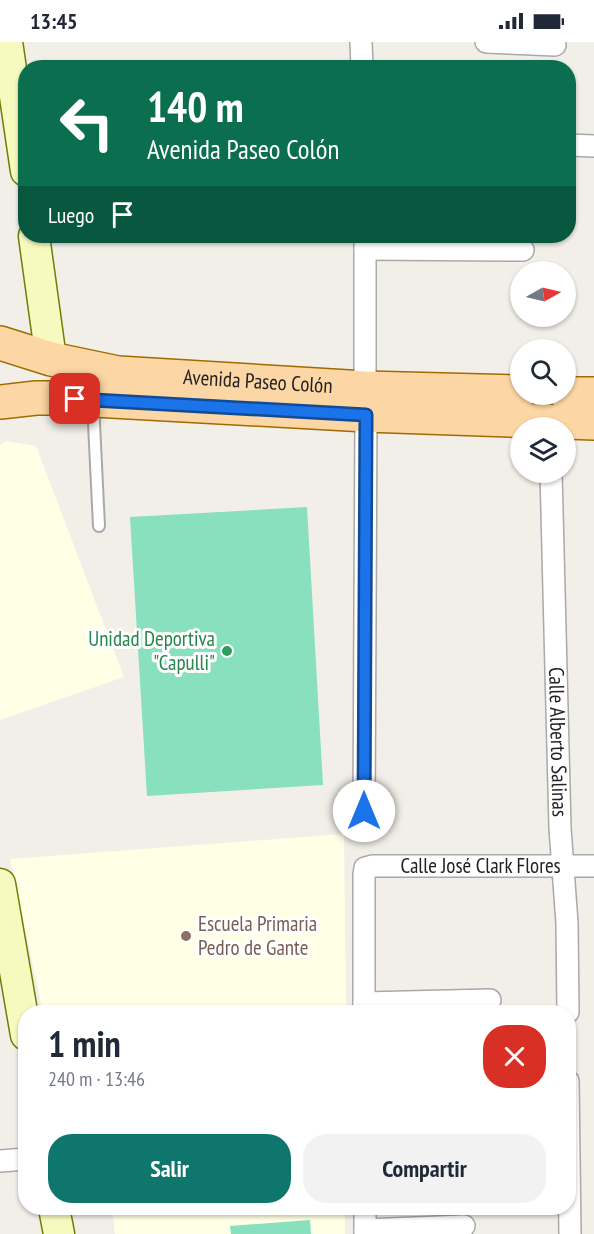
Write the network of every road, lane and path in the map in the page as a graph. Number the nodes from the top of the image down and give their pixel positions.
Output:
1 (7, 42) edge
2 (361, 42) edge
3 (486, 42) edge
4 (555, 45) dead end
5 (362, 60) edge
6 (18, 103) edge
7 (576, 145) edge
8 (594, 146) edge
9 (35, 243) edge
10 (365, 243) edge
11 (385, 243) edge
12 (523, 250) dead end
13 (0, 343) edge
14 (51, 359) junction
15 (510, 393) edge
16 (594, 394) edge
17 (93, 400) junction
18 (366, 401) junction
19 (0, 402) edge
20 (554, 409) edge
21 (594, 423) edge
22 (551, 483) edge
23 (99, 526) dead end
24 (364, 811) dead end
25 (563, 866) junction
26 (594, 866) edge
27 (0, 884) edge
28 (490, 1000) dead end
29 (21, 1005) edge
30 (364, 1005) edge
31 (411, 1005) edge
32 (568, 1005) edge
33 (18, 1160) edge
34 (0, 1161) edge
35 (55, 1215) edge
36 (365, 1215) edge
37 (570, 1215) edge
38 (464, 1226) dead end
39 (365, 1232) edge
40 (58, 1234) edge
41 (570, 1234) edge

1 - 6 street
2 - 5 street
3 - 4 street
7 - 8 street
9 - 14 street
10 - 18 street
11 - 12 street
13 - 14 main road, Avenida Paseo Colón
14 - 18 main road, Avenida Paseo Colón
15 - 18 main road, Avenida Paseo Colón
16 - 20 main road, Avenida Paseo Colón
17 - 18 main road, Avenida Paseo Colón
17 - 19 main road, Avenida Paseo Colón
17 - 23 lane
18 - 20 main road, Avenida Paseo Colón
18 - 24 street
20 - 21 main road, Avenida Paseo Colón
22 - 25 street, Calle Alberto Salinas
25 - 26 street, Calle José Clark Flores
25 - 30 street, Calle José Clark Flores
25 - 32 street, Calle Alberto Salinas
27 - 29 street
28 - 31 street
33 - 34 street
35 - 40 street
36 - 39 street
37 - 41 street
38 - 39 street

